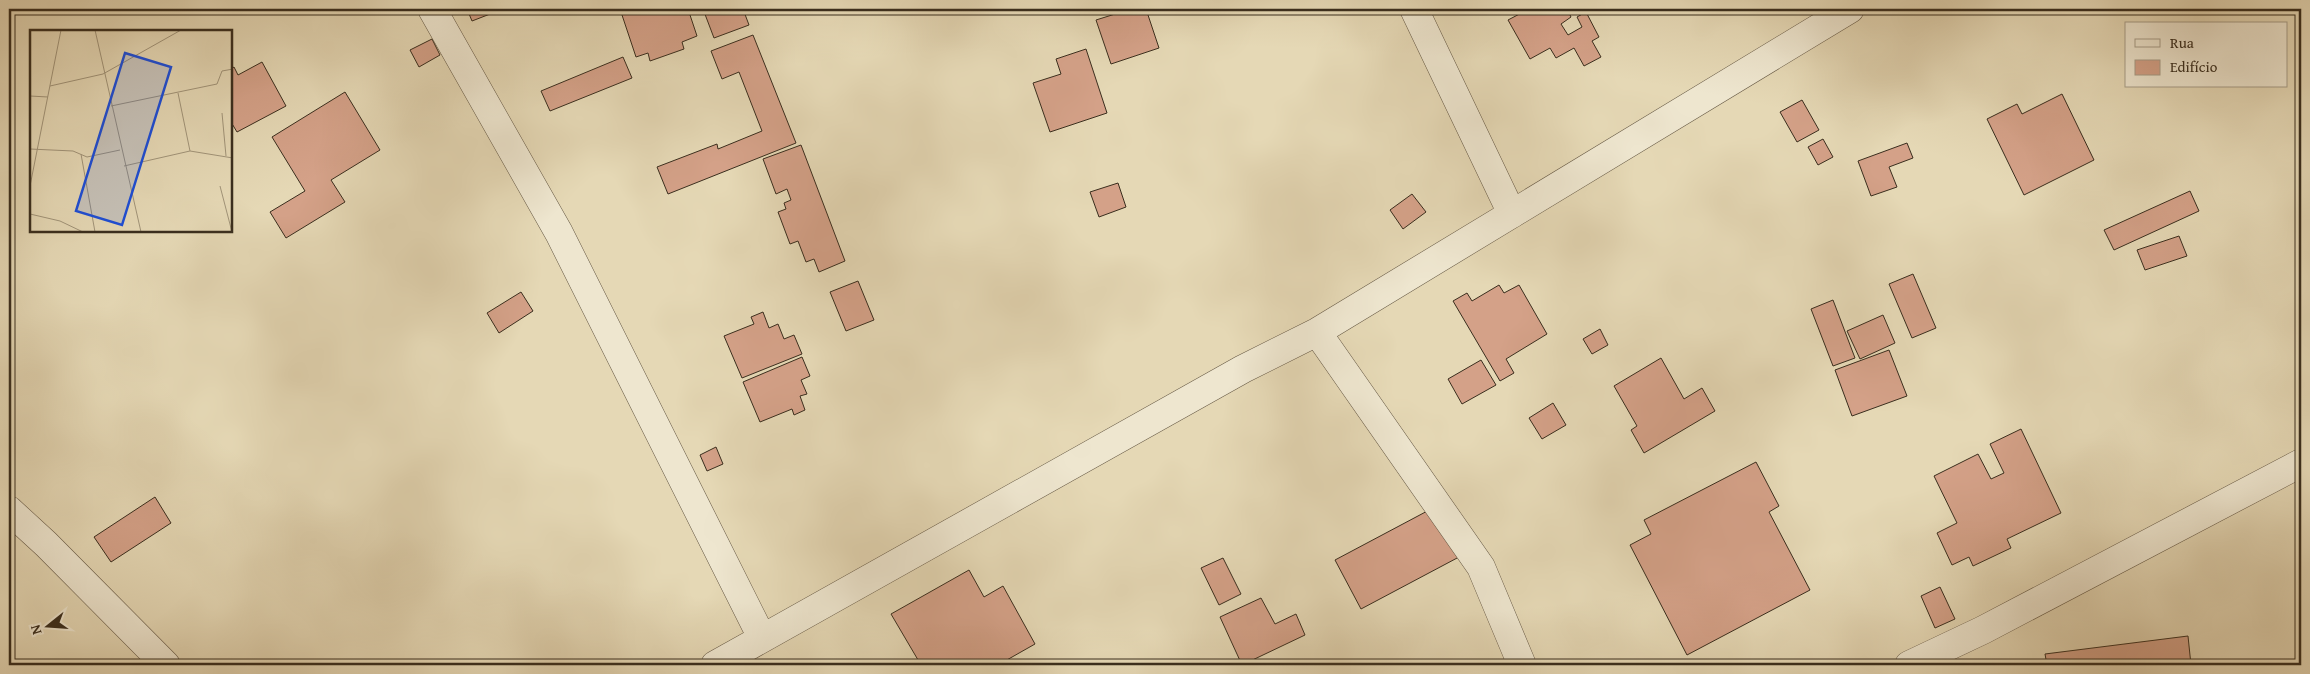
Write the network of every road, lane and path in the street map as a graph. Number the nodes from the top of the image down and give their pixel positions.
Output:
1 (432, 9) edge
2 (1414, 9) edge
3 (1850, 9) edge
4 (1512, 214) junction
5 (1317, 332) junction
6 (2301, 464) edge
7 (9, 510) edge
8 (762, 638) junction
9 (166, 665) edge
10 (715, 665) edge
11 (1522, 665) edge
12 (1909, 665) edge

1 - 8 street
2 - 4 street
3 - 4 street
4 - 5 street
5 - 8 street
5 - 11 street
6 - 12 street
7 - 9 street
8 - 10 street

